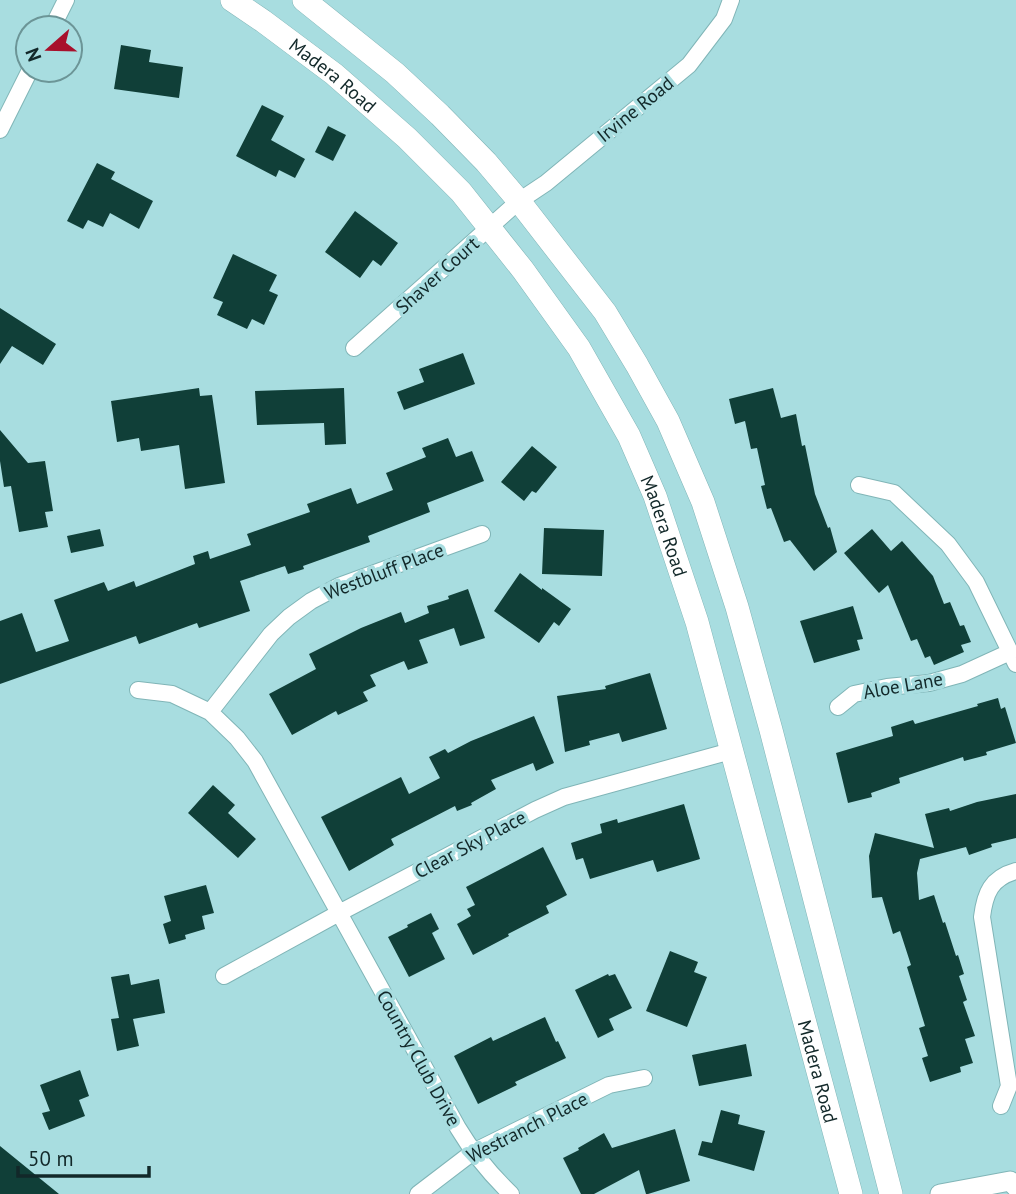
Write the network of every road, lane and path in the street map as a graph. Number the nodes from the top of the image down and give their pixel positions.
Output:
1 (232, 0) edge
2 (304, 0) edge
3 (731, 0) edge
4 (23, 84) edge
5 (0, 130) edge
6 (519, 201) junction
7 (489, 228) junction
8 (354, 348) dead end
9 (859, 485) dead end
10 (482, 534) dead end
11 (1013, 658) edge
12 (138, 690) dead end
13 (838, 707) dead end
14 (210, 712) junction
15 (731, 751) junction
16 (1016, 872) edge
17 (339, 913) junction
18 (224, 976) dead end
19 (644, 1078) dead end
20 (1001, 1106) dead end
21 (472, 1152) junction
22 (1016, 1187) edge
23 (418, 1194) edge
24 (511, 1194) edge
25 (851, 1194) edge
26 (891, 1194) edge
27 (940, 1194) edge

1 - 7 main road, Madera Road
2 - 6 main road, Madera Road
3 - 6 street, Irvine Road
4 - 5 street
6 - 7 street, Shaver Court
6 - 26 main road, Madera Road
7 - 8 street, Shaver Court
7 - 15 main road, Madera Road
9 - 11 street
10 - 14 street, Westbluff Place
11 - 13 street, Aloe Lane
12 - 14 street, Country Club Drive
14 - 17 street, Country Club Drive
15 - 17 street, Clear Sky Place
15 - 25 main road, Madera Road
16 - 20 street
17 - 18 street, Clear Sky Place
17 - 21 street, Country Club Drive
19 - 21 street, Westranch Place
21 - 23 street, Westranch Place
21 - 24 street, Country Club Drive
22 - 27 street

